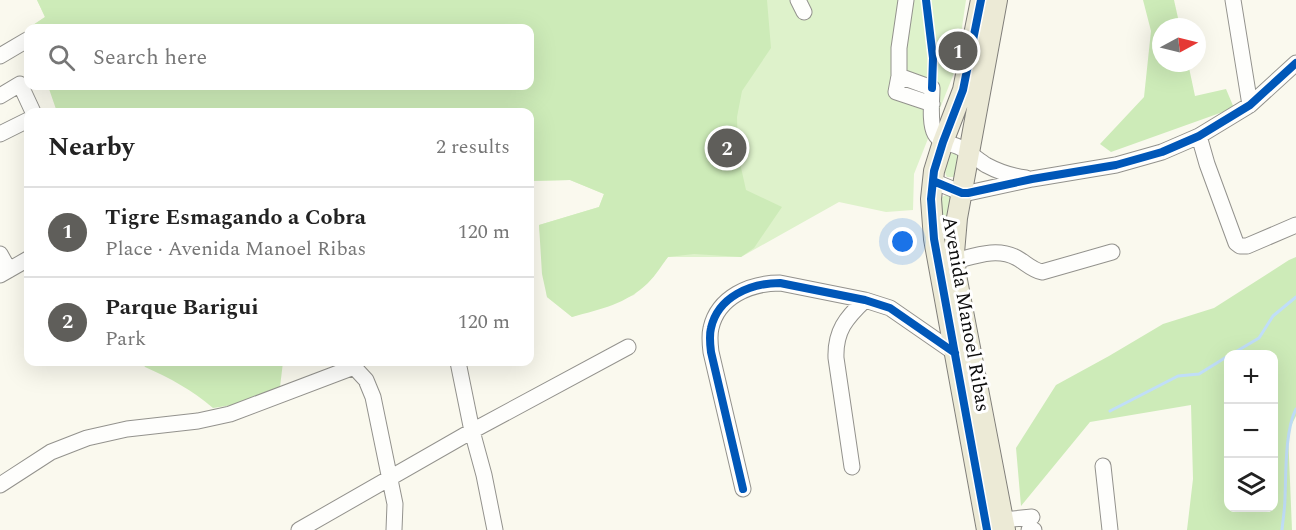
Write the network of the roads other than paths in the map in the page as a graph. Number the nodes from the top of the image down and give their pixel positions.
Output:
1 (906, 0) edge
2 (981, 0) edge
3 (997, 0) edge
4 (1233, 0) edge
5 (24, 42) edge
6 (0, 56) edge
7 (1296, 63) edge
8 (899, 76) junction
9 (0, 96) edge
10 (932, 105) junction
11 (1250, 105) junction
12 (31, 108) edge
13 (24, 122) edge
14 (0, 134) edge
15 (1199, 136) junction
16 (943, 142) junction
17 (968, 153) junction
18 (1032, 179) junction
19 (933, 181) junction
20 (962, 193) junction
21 (1296, 225) edge
22 (1112, 252) dead end
23 (0, 254) edge
24 (24, 261) edge
25 (955, 261) junction
26 (4, 272) edge
27 (943, 288) junction
28 (865, 300) junction
29 (963, 314) junction
30 (628, 347) dead end
31 (955, 353) junction
32 (349, 366) edge
33 (356, 366) edge
34 (459, 366) edge
35 (975, 377) junction
36 (472, 431) junction
37 (1103, 466) dead end
38 (852, 467) dead end
39 (390, 478) junction
40 (0, 485) edge
41 (743, 489) dead end
42 (1032, 524) edge
43 (998, 527) edge
44 (299, 530) edge
45 (394, 530) edge
46 (495, 530) edge
47 (1110, 530) edge

1 - 8 street
2 - 16 main road, Avenida Manoel Ribas
3 - 17 main road, Avenida Manoel Ribas
4 - 11 street
5 - 6 street
7 - 11 street
8 - 10 street
8 - 10 street
9 - 12 street
10 - 16 street
11 - 15 street
13 - 14 street
15 - 18 street
15 - 21 street
16 - 17 street
16 - 19 main road, Avenida Manoel Ribas
17 - 18 street
17 - 20 main road, Avenida Manoel Ribas
18 - 20 street
19 - 20 street
19 - 27 main road, Avenida Manoel Ribas
20 - 25 main road, Avenida Manoel Ribas
22 - 25 street
23 - 26 street
24 - 26 street
25 - 29 main road, Avenida Manoel Ribas
27 - 29 main road
27 - 31 main road, Avenida Manoel Ribas
28 - 31 street
28 - 38 street
28 - 41 street
29 - 35 main road, Avenida Manoel Ribas
30 - 36 street
31 - 35 main road
31 - 43 main road, Avenida Manoel Ribas
32 - 40 street
33 - 39 street
34 - 36 street
35 - 43 main road, Avenida Manoel Ribas
36 - 39 street
36 - 46 street
37 - 47 street
39 - 44 street
39 - 45 street
42 - 43 street

